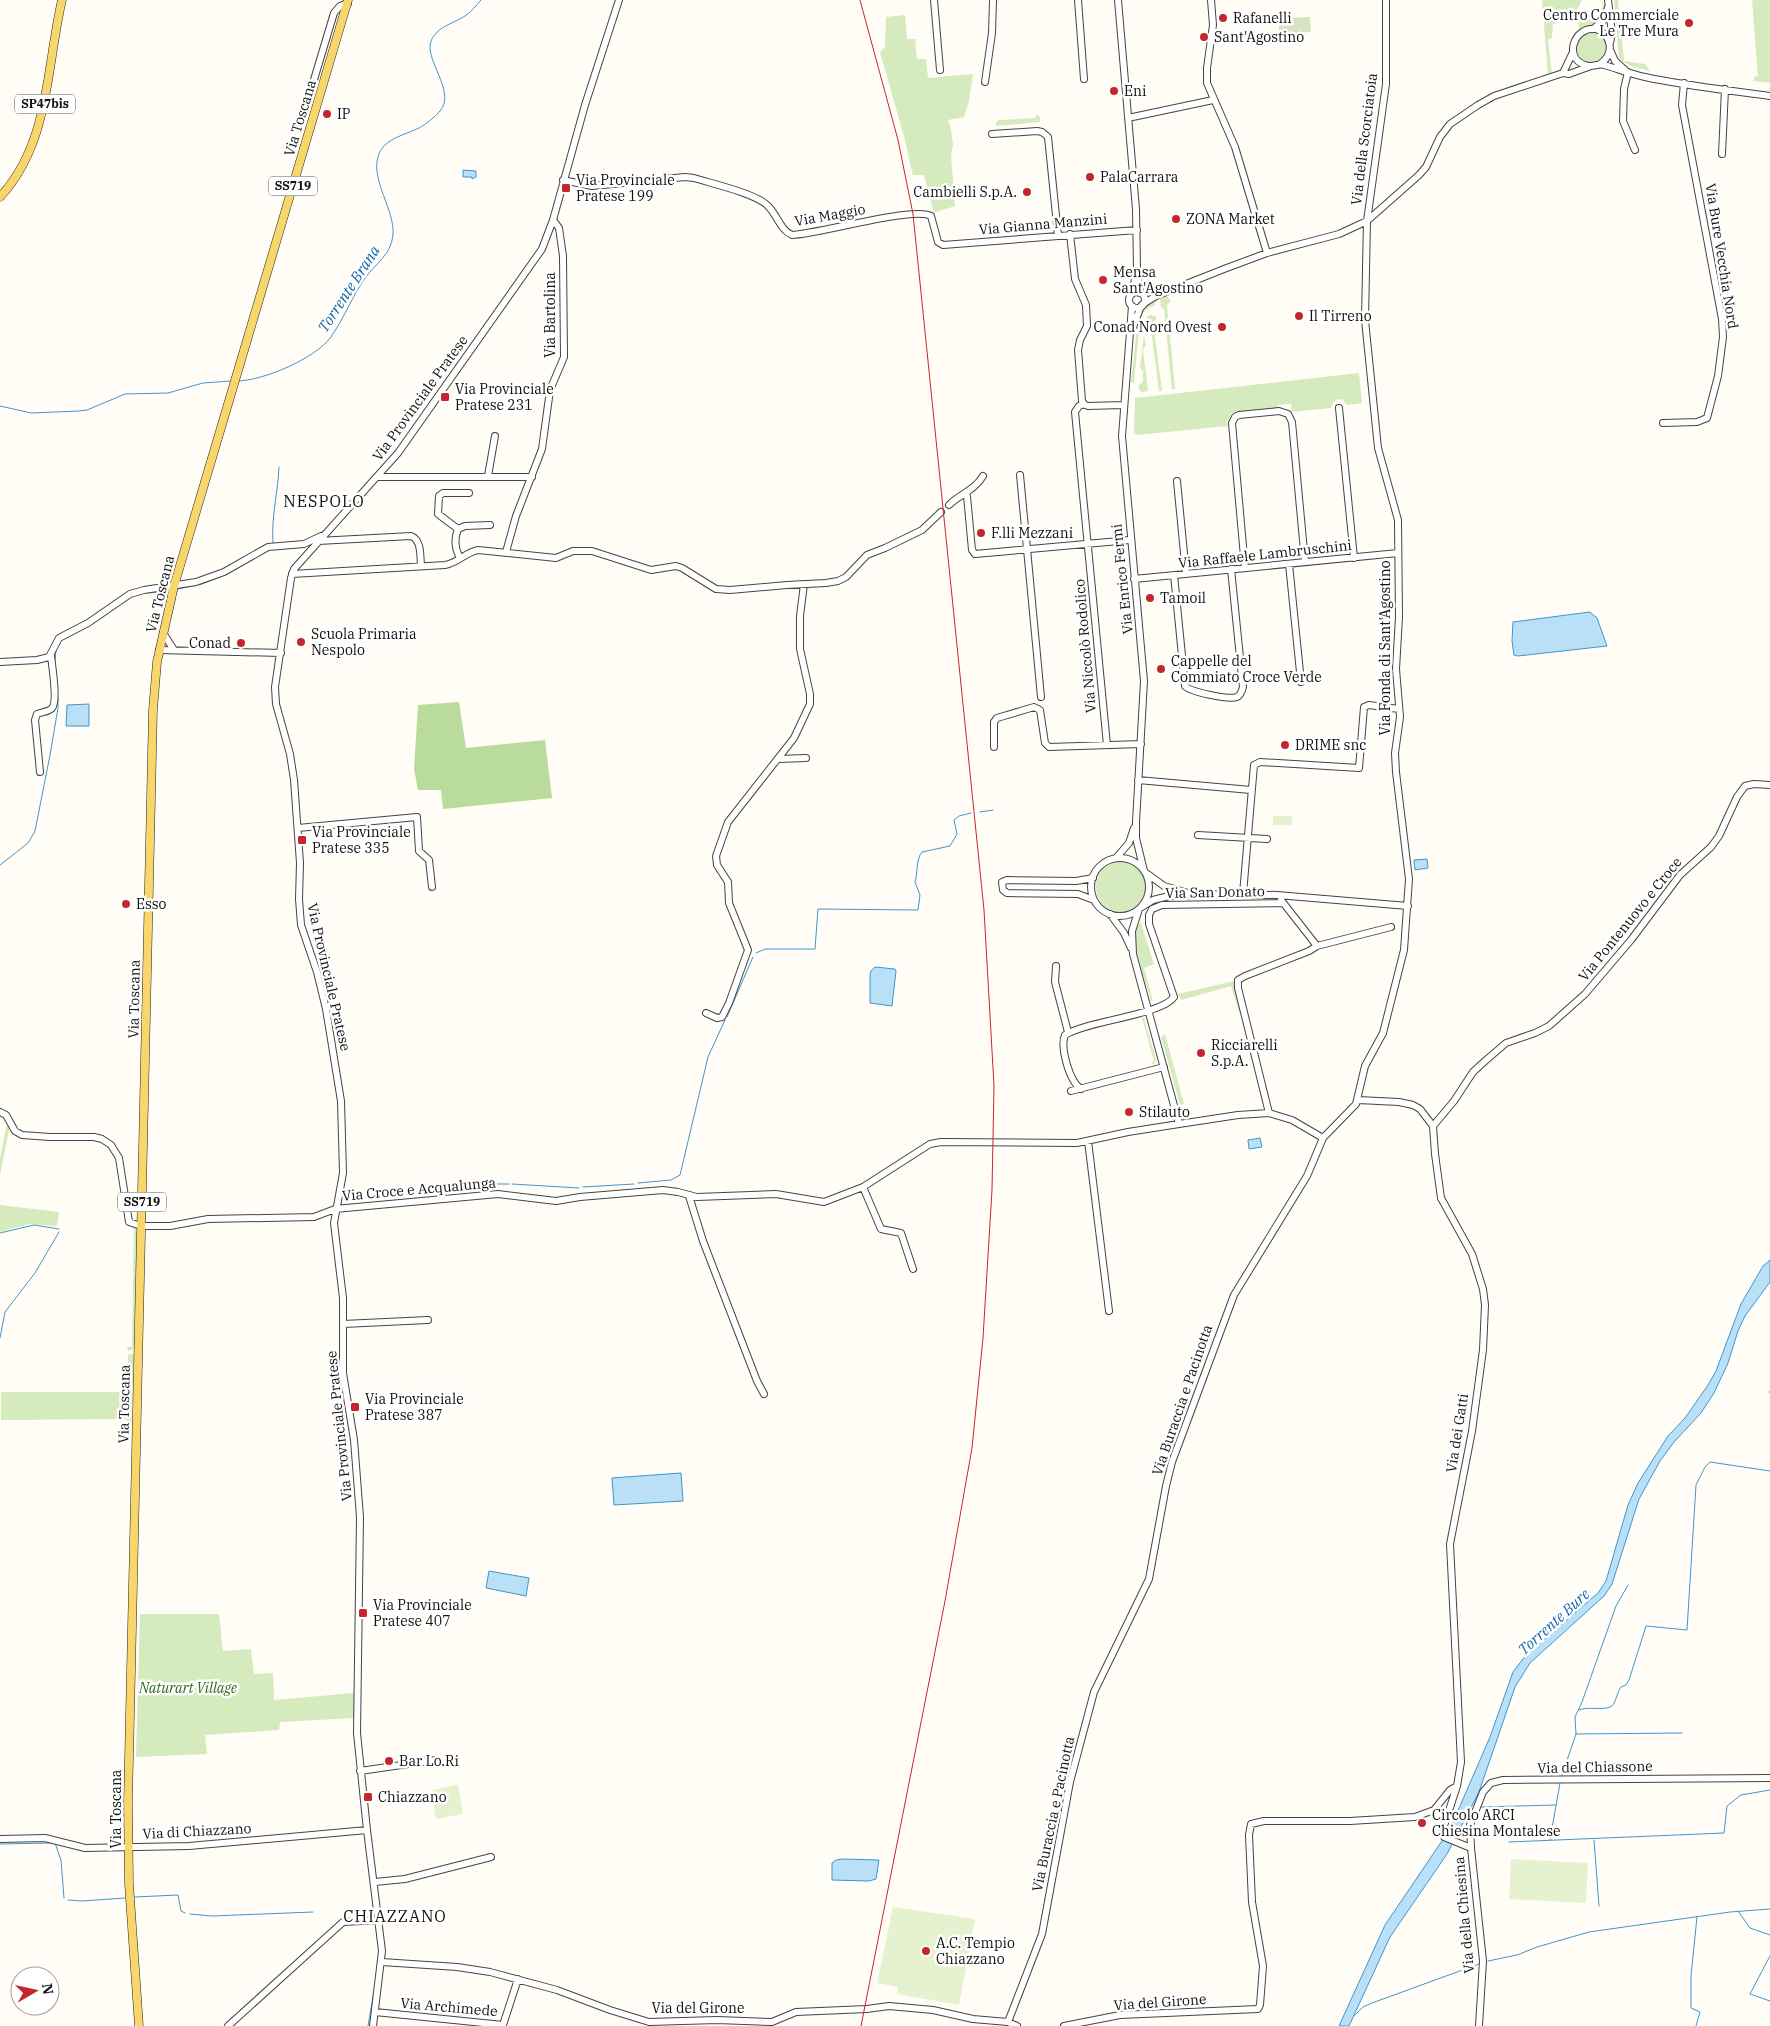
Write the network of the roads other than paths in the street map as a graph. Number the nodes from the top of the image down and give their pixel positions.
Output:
1 (62, 0) edge
2 (619, 0) edge
3 (934, 0) edge
4 (993, 0) edge
5 (1078, 0) edge
6 (1118, 0) edge
7 (1211, 0) edge
8 (1386, 0) edge
9 (348, 1) edge
10 (1608, 3) edge
11 (1593, 29) junction
12 (1610, 47) junction
13 (1573, 52) junction
14 (1600, 64) junction
15 (1591, 66) junction
16 (940, 70) dead end
17 (1628, 72) junction
18 (1563, 73) junction
19 (1084, 79) dead end
20 (985, 82) dead end
21 (1684, 83) junction
22 (1725, 89) junction
23 (1770, 96) edge
24 (1213, 100) junction
25 (307, 103) dead end
26 (1128, 118) junction
27 (992, 134) dead end
28 (1635, 150) dead end
29 (1722, 154) dead end
30 (563, 180) junction
31 (0, 197) edge
32 (553, 220) junction
33 (1367, 221) junction
34 (1137, 230) junction
35 (1070, 234) junction
36 (1058, 235) junction
37 (951, 245) joint
38 (1267, 253) junction
39 (1137, 268) junction
40 (1132, 294) junction
41 (1141, 294) junction
42 (1156, 296) junction
43 (1142, 305) junction
44 (1132, 306) junction
45 (1130, 335) junction
46 (1084, 404) junction
47 (1123, 405) junction
48 (1340, 408) dead end
49 (1662, 423) dead end
50 (495, 436) dead end
51 (1020, 475) dead end
52 (488, 476) junction
53 (983, 476) dead end
54 (377, 477) junction
55 (532, 477) junction
56 (1177, 481) dead end
57 (468, 493) dead end
58 (965, 494) junction
59 (949, 505) dead end
60 (941, 512) dead end
61 (490, 525) dead end
62 (458, 529) junction
63 (324, 534) junction
64 (1130, 540) junction
65 (318, 541) junction
66 (1088, 544) junction
67 (1026, 550) junction
68 (506, 552) junction
69 (1398, 553) junction
70 (460, 558) junction
71 (1354, 558) junction
72 (1305, 562) junction
73 (1289, 564) junction
74 (421, 566) junction
75 (1245, 568) junction
76 (1231, 569) junction
77 (292, 574) junction
78 (1186, 574) junction
79 (1174, 575) junction
80 (1134, 579) junction
81 (804, 584) junction
82 (174, 586) junction
83 (163, 633) junction
84 (159, 650) junction
85 (174, 650) junction
86 (281, 653) junction
87 (51, 656) junction
88 (0, 662) edge
89 (1300, 682) dead end
90 (1041, 697) dead end
91 (1400, 709) junction
92 (1141, 744) junction
93 (1106, 745) junction
94 (994, 747) dead end
95 (806, 758) dead end
96 (778, 759) junction
97 (40, 772) dead end
98 (1138, 780) junction
99 (1770, 785) edge
100 (1251, 790) junction
101 (1136, 822) junction
102 (298, 828) junction
103 (1198, 835) dead end
104 (1246, 837) junction
105 (1268, 839) dead end
106 (1116, 858) junction
107 (1145, 872) junction
108 (1093, 878) junction
109 (432, 886) dead end
110 (1191, 894) junction
111 (1242, 894) junction
112 (1277, 895) junction
113 (1094, 900) junction
114 (1283, 903) junction
115 (1408, 906) junction
116 (1140, 908) junction
117 (1110, 914) junction
118 (1391, 927) dead end
119 (1317, 946) junction
120 (1133, 954) junction
121 (1056, 966) dead end
122 (1148, 1010) junction
123 (706, 1013) dead end
124 (1068, 1032) junction
125 (1164, 1067) junction
126 (1081, 1089) junction
127 (1071, 1091) dead end
128 (1358, 1100) junction
129 (0, 1112) edge
130 (1269, 1113) junction
131 (1180, 1124) junction
132 (1434, 1126) junction
133 (1323, 1138) junction
134 (1088, 1141) junction
135 (863, 1187) junction
136 (689, 1196) junction
137 (335, 1208) junction
138 (141, 1226) junction
139 (913, 1269) dead end
140 (1109, 1311) dead end
141 (428, 1320) dead end
142 (343, 1324) junction
143 (764, 1394) dead end
144 (436, 1760) dead end
145 (360, 1771) junction
146 (1770, 1778) edge
147 (1457, 1786) junction
148 (367, 1830) junction
149 (1444, 1837) joint
150 (0, 1839) edge
151 (128, 1847) junction
152 (1471, 1848) junction
153 (492, 1857) dead end
154 (375, 1882) junction
155 (380, 1920) junction
156 (382, 1962) junction
157 (518, 1979) junction
158 (375, 2012) junction
159 (1008, 2022) junction
160 (139, 2026) edge
161 (228, 2026) edge
162 (373, 2026) edge
163 (1017, 2026) edge
164 (1064, 2026) edge
165 (1479, 2026) edge

1 - 31 main road, SP47bis
2 - 30 street, Via Provinciale Pratese
3 - 16 street
4 - 20 street
5 - 19 street
6 - 26 street
7 - 24 street
8 - 33 street, Via della Scorciatoia
9 - 25 street
9 - 82 main road, Via Toscana / SS719
10 - 11 street
10 - 12 street
11 - 12 street
11 - 13 street
12 - 14 street
12 - 17 street
13 - 15 street
13 - 18 street
14 - 15 street
14 - 17 street
15 - 18 street
17 - 21 street
17 - 28 street
18 - 33 street
21 - 22 street
21 - 49 street, Via Bure Vecchia Nord
22 - 23 street
22 - 29 street
24 - 26 street
24 - 38 street
26 - 34 street
27 - 36 street
30 - 32 street, Via Provinciale Pratese
30 - 37 street, Via Maggio
32 - 54 street, Via Provinciale Pratese
32 - 55 street, Via Bartolina
33 - 38 street
33 - 69 street, Via Fonda di Sant'Agostino
34 - 35 street, Via Gianna Manzini
34 - 39 street
35 - 36 street, Via Gianna Manzini
35 - 46 street
36 - 37 street, Via Gianna Manzini
38 - 42 street
39 - 40 street
39 - 41 street
40 - 41 street
40 - 44 street
41 - 42 street
41 - 43 street
42 - 43 street
43 - 44 street
43 - 45 street
44 - 45 street
45 - 47 street, Via Enrico Fermi
46 - 47 street
46 - 66 street, Via Niccolò Rodolico
47 - 64 street, Via Enrico Fermi
48 - 71 street
50 - 52 street
51 - 67 street
52 - 54 street
52 - 55 street
53 - 58 street
54 - 63 street, Via Provinciale Pratese
55 - 68 street, Via Bartolina
56 - 78 street
57 - 62 street
58 - 59 street
58 - 67 street
60 - 81 street
61 - 62 street
62 - 70 street
63 - 65 street, Via Provinciale Pratese
63 - 82 street
64 - 66 street
64 - 80 street, Via Enrico Fermi
65 - 74 street
65 - 77 street, Via Provinciale Pratese
66 - 67 street
66 - 93 street, Via Niccolò Rodolico
67 - 90 street
68 - 70 street
68 - 81 street
69 - 71 street, Via Raffaele Lambruschini
69 - 91 street, Via Fonda di Sant'Agostino
70 - 74 street
71 - 72 street, Via Raffaele Lambruschini
72 - 73 street, Via Raffaele Lambruschini
72 - 75 street
73 - 75 street, Via Raffaele Lambruschini
73 - 89 street
74 - 77 street
75 - 76 street, Via Raffaele Lambruschini
76 - 78 street, Via Raffaele Lambruschini
76 - 79 street
77 - 86 street, Via Provinciale Pratese
78 - 79 street, Via Raffaele Lambruschini
79 - 80 street, Via Raffaele Lambruschini
80 - 92 street, Via Enrico Fermi
81 - 96 street
82 - 83 main road, Via Toscana / SS719
82 - 87 street
83 - 84 main road, Via Toscana / SS719
83 - 85 street
84 - 85 street
84 - 138 main road, Via Toscana / SS719
85 - 86 street
86 - 102 street, Via Provinciale Pratese
87 - 88 street
87 - 97 street
91 - 100 street
91 - 115 street, Via Fonda di Sant'Agostino
92 - 93 street
92 - 98 street, Via Enrico Fermi
93 - 94 street
95 - 96 street
96 - 123 street
98 - 100 street
98 - 101 street, Via Enrico Fermi
99 - 132 street, Via Pontenuovo e Croce
100 - 104 street
101 - 106 street
101 - 107 street
102 - 109 street
102 - 137 street, Via Provinciale Pratese
103 - 104 street
104 - 105 street
104 - 111 street
106 - 107 street
106 - 108 street
107 - 110 street
107 - 116 street
108 - 113 street
108 - 113 street
110 - 111 street
110 - 116 street
111 - 112 street
112 - 114 street, Via San Donato
112 - 115 street
113 - 117 street
114 - 119 street, Via San Donato
114 - 122 street, Via San Donato
115 - 128 street, Via Fonda di Sant'Agostino
116 - 117 street
116 - 120 street
117 - 120 street
118 - 119 street
119 - 130 street
120 - 122 street
121 - 124 street
122 - 124 street
122 - 125 street
124 - 126 street
125 - 126 street
125 - 131 street
126 - 127 street
128 - 132 street
128 - 133 street, Via Buraccia e Pacinotta
129 - 138 street
130 - 131 street, Via Croce e Acqualunga
130 - 133 street
131 - 134 street, Via Croce e Acqualunga
132 - 147 street, Via dei Gatti
133 - 159 street, Via Buraccia e Pacinotta
134 - 135 street, Via Croce e Acqualunga
134 - 140 street
135 - 136 street, Via Croce e Acqualunga
135 - 139 street
136 - 137 street, Via Croce e Acqualunga
136 - 143 street
137 - 138 street, Via Croce e Acqualunga
137 - 142 street, Via Provinciale Pratese
138 - 151 main road, Via Toscana / SS719
141 - 142 street
142 - 145 street, Via Provinciale Pratese
144 - 145 street
145 - 148 street, Via Provinciale Pratese
146 - 152 street, Via del Chiassone
147 - 149 street, Via dei Gatti
147 - 164 street, Via del Girone
148 - 151 street, Via di Chiazzano
148 - 154 street, Via Provinciale Pratese
149 - 152 street, Via della Chiesina
150 - 151 street, Via di Chiazzano
151 - 160 main road, Via Toscana / SS719
152 - 165 street, Via della Chiesina
153 - 154 street
154 - 155 street, Via Provinciale Pratese
155 - 156 street, Via Provinciale Pratese
155 - 161 street
156 - 157 street, Via del Girone
156 - 158 street, Via Provinciale Pratese
157 - 158 street, Via Archimede
157 - 159 street, Via del Girone
158 - 162 street, Via Provinciale Pratese
159 - 163 street, Via del Girone

